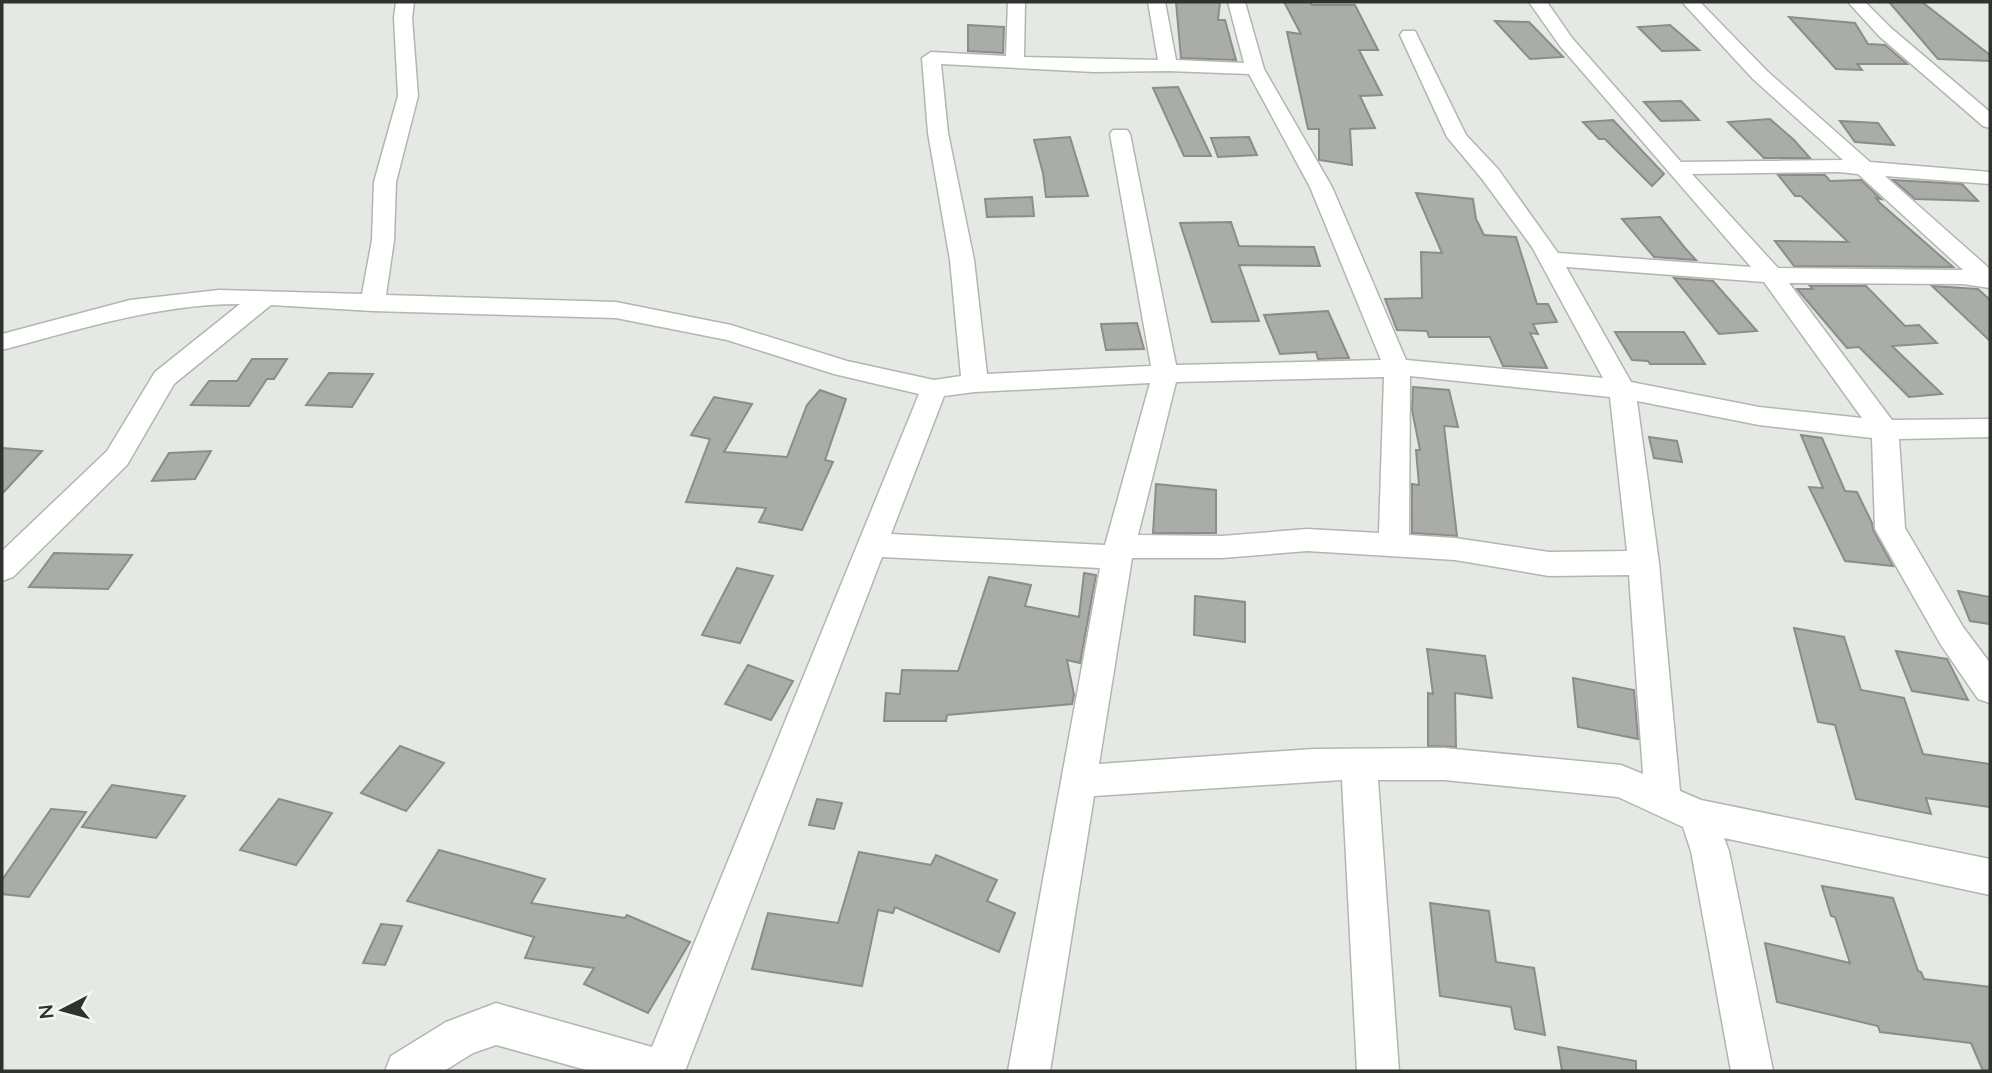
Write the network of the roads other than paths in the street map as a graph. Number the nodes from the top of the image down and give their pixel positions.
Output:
1 (405, 2) edge
2 (1016, 2) edge
3 (1157, 2) edge
4 (1237, 2) edge
5 (1538, 2) edge
6 (1691, 2) edge
7 (1856, 2) edge
8 (1409, 36) dead end
9 (1016, 63) junction
10 (1168, 65) junction
11 (1255, 69) junction
12 (1990, 122) edge
13 (1120, 134) dead end
14 (1675, 168) junction
15 (1865, 168) junction
16 (1990, 178) edge
17 (1551, 260) junction
18 (1771, 275) junction
19 (1989, 279) edge
20 (265, 297) junction
21 (373, 304) junction
22 (2, 342) edge
23 (1397, 368) junction
24 (1165, 374) junction
25 (975, 383) junction
26 (934, 389) junction
27 (1622, 389) junction
28 (1990, 428) edge
29 (1885, 430) junction
30 (873, 545) junction
31 (1394, 545) junction
32 (1119, 552) junction
33 (1644, 563) junction
34 (2, 569) edge
35 (1990, 689) edge
36 (1359, 764) junction
37 (1079, 781) junction
38 (1663, 800) junction
39 (1697, 816) junction
40 (1990, 877) edge
41 (406, 1071) edge
42 (664, 1071) edge
43 (1030, 1071) edge
44 (1377, 1071) edge
45 (1752, 1071) edge

1 - 21 street
2 - 9 street
3 - 10 street
4 - 11 street
5 - 14 street
6 - 15 street
7 - 12 street
8 - 17 street
9 - 10 street
9 - 25 street
10 - 11 street
11 - 23 street
13 - 24 street
14 - 15 street
14 - 18 street
15 - 16 street
15 - 19 street
17 - 18 street
17 - 27 street
18 - 19 street
18 - 29 street
20 - 21 street
20 - 22 street
20 - 34 street
21 - 26 street
23 - 24 street
23 - 27 street
23 - 31 street
24 - 25 street
24 - 32 street
25 - 26 street
26 - 30 street
27 - 29 street
27 - 33 street
28 - 29 street
29 - 35 street
30 - 32 street
30 - 42 street
31 - 32 street
31 - 33 street
32 - 37 street
33 - 38 street
36 - 37 street
36 - 38 street
36 - 44 street
37 - 43 street
38 - 39 street
39 - 40 street
39 - 45 street
41 - 42 street

